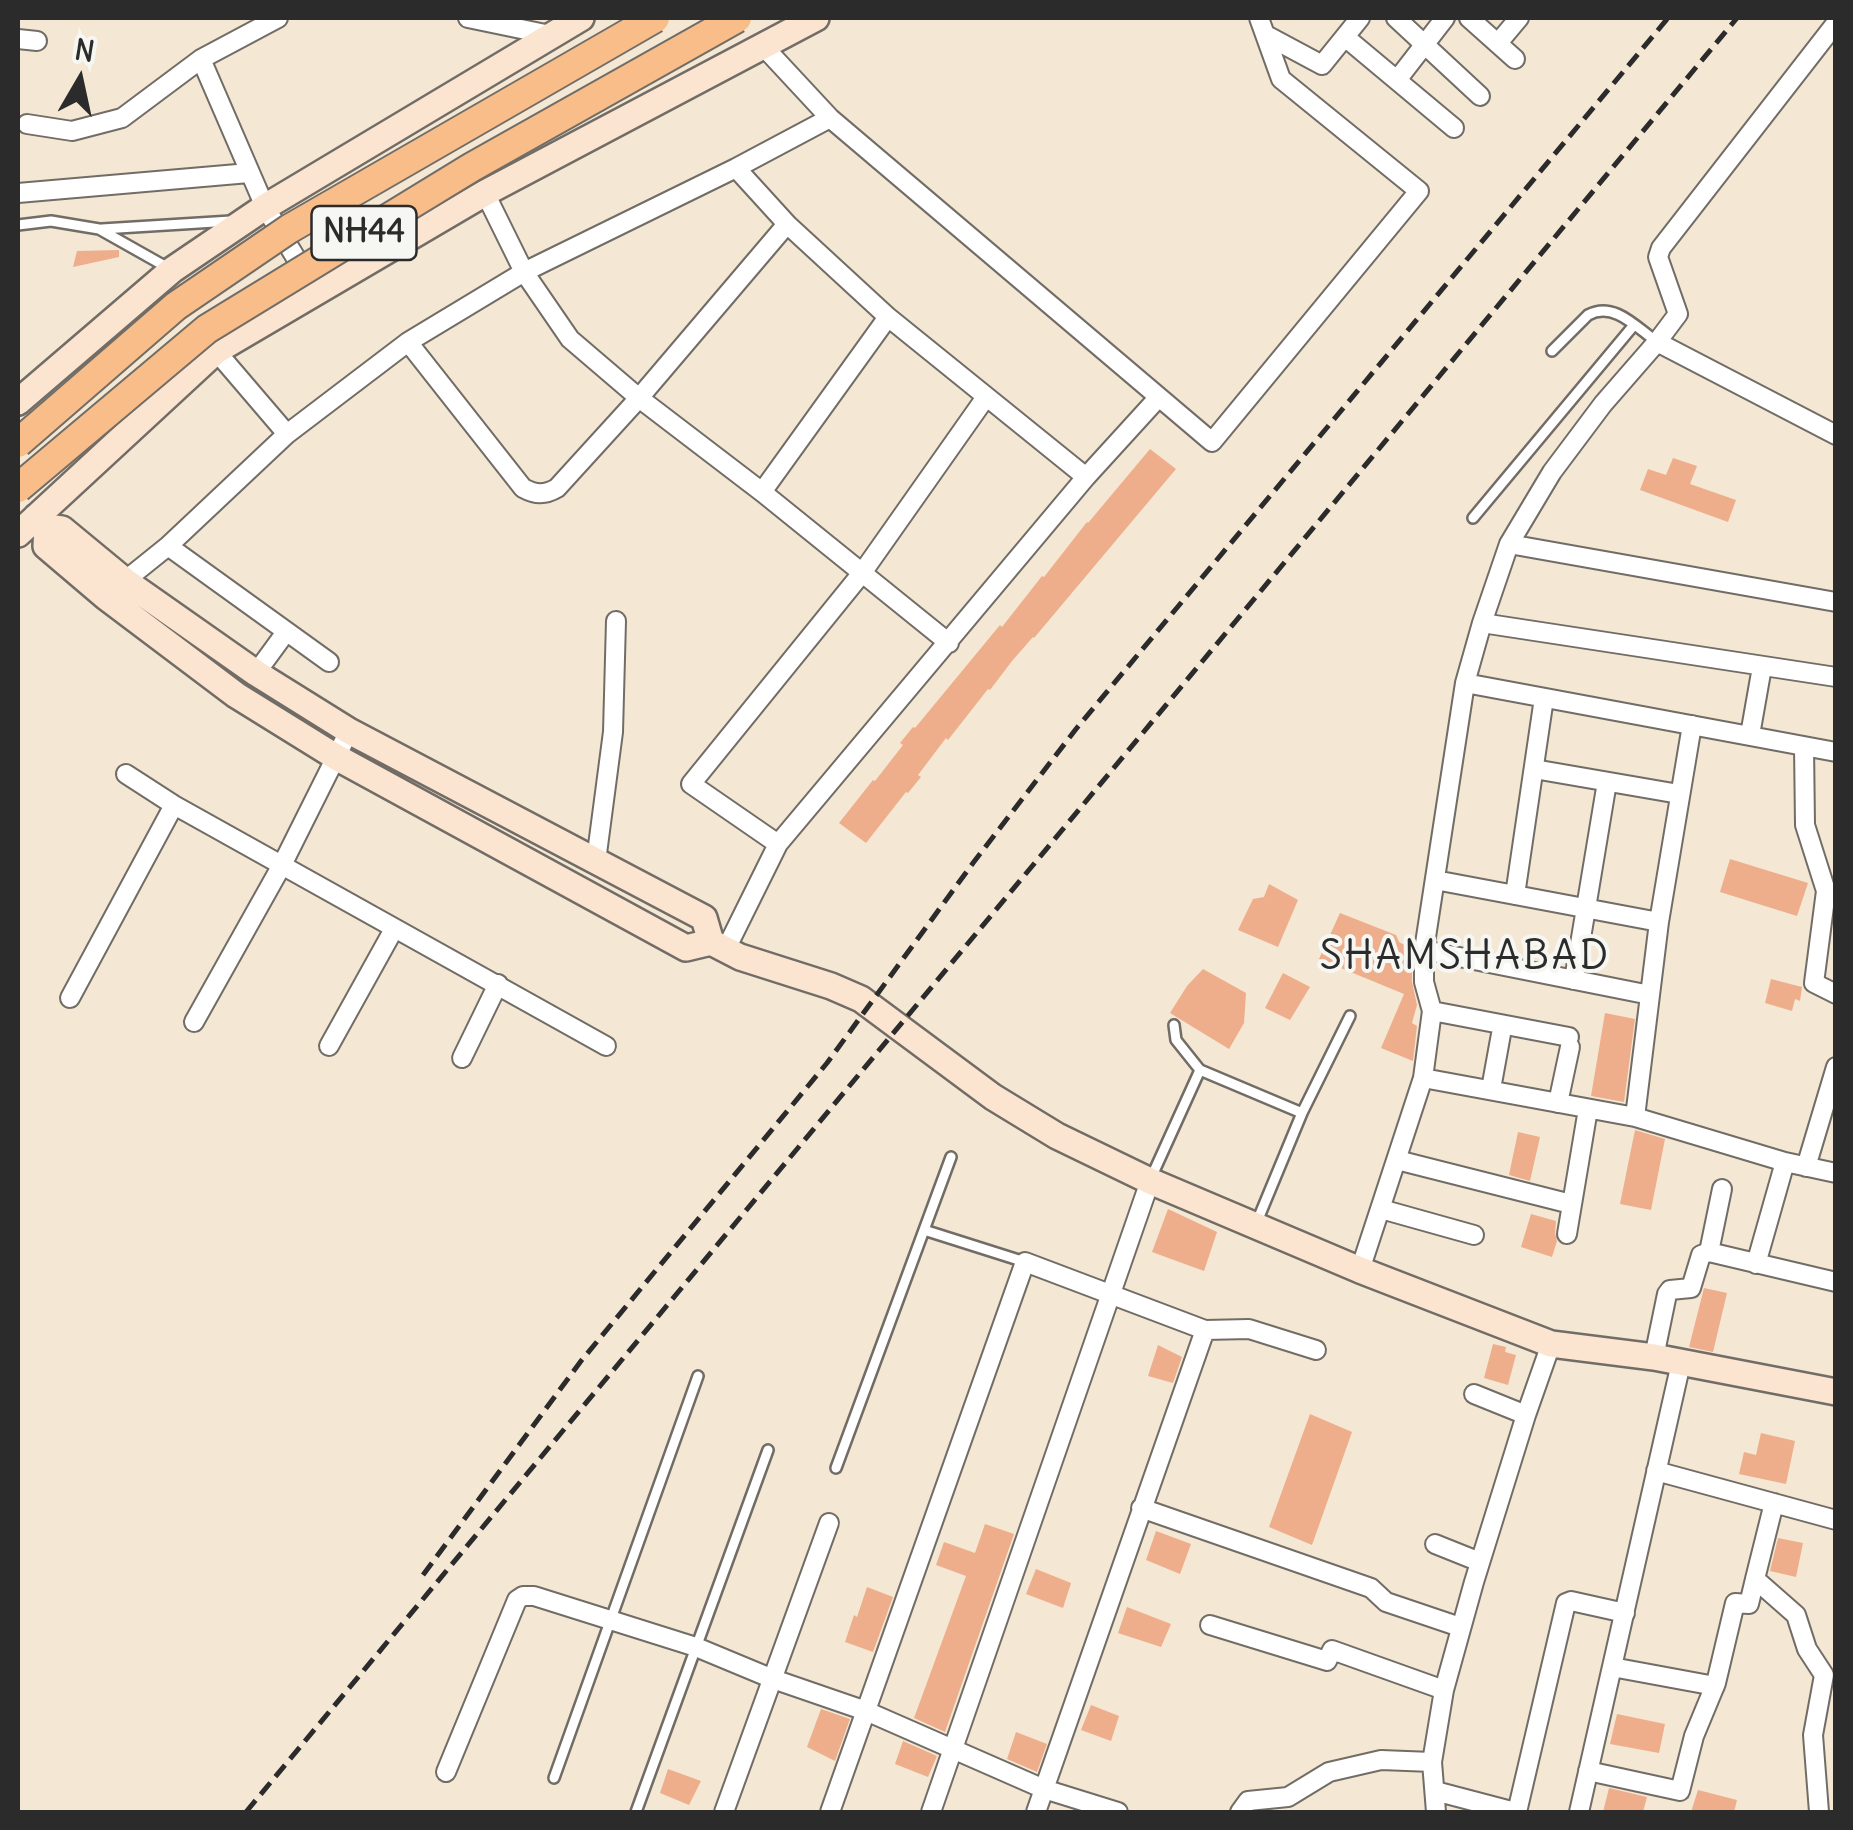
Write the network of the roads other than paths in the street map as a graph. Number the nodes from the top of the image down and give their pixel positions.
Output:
1 (278, 18) edge
2 (468, 18) edge
3 (581, 18) edge
4 (655, 18) edge
5 (737, 18) edge
6 (816, 18) edge
7 (1360, 18) edge
8 (1396, 18) edge
9 (1446, 18) edge
10 (1468, 18) edge
11 (1519, 18) edge
12 (1836, 23) edge
13 (1262, 26) edge
14 (550, 35) junction
15 (1345, 38) junction
16 (18, 39) edge
17 (37, 41) dead end
18 (1498, 42) junction
19 (1425, 44) junction
20 (764, 47) junction
21 (202, 58) junction
22 (1515, 58) dead end
23 (1397, 80) junction
24 (1480, 96) dead end
25 (830, 118) junction
26 (26, 124) dead end
27 (1454, 128) dead end
28 (736, 168) junction
29 (248, 173) junction
30 (18, 193) edge
31 (485, 193) junction
32 (256, 214) junction
33 (18, 224) edge
34 (787, 224) junction
35 (99, 230) junction
36 (172, 270) junction
37 (524, 272) junction
38 (316, 291) junction
39 (888, 317) junction
40 (1634, 325) junction
41 (408, 342) junction
42 (1657, 342) junction
43 (216, 351) junction
44 (1552, 351) dead end
45 (640, 398) junction
46 (986, 398) junction
47 (1158, 398) junction
48 (18, 402) edge
49 (287, 434) junction
50 (1836, 435) edge
51 (18, 443) edge
52 (1086, 478) junction
53 (18, 488) edge
54 (762, 492) junction
55 (1473, 518) dead end
56 (33, 526) edge
57 (1509, 544) junction
58 (168, 546) junction
59 (862, 573) junction
60 (116, 589) junction
61 (1836, 602) edge
62 (616, 621) dead end
63 (1482, 623) junction
64 (286, 632) junction
65 (949, 643) junction
66 (329, 662) dead end
67 (1762, 667) junction
68 (256, 673) junction
69 (1836, 678) edge
70 (1465, 683) junction
71 (1544, 698) junction
72 (1692, 724) junction
73 (349, 731) junction
74 (1750, 735) junction
75 (1804, 746) junction
76 (1836, 752) edge
77 (336, 757) junction
78 (1534, 769) junction
79 (126, 774) dead end
80 (1607, 782) junction
81 (1680, 794) junction
82 (174, 805) junction
83 (778, 844) junction
84 (596, 861) junction
85 (282, 865) junction
86 (1435, 880) junction
87 (1516, 895) junction
88 (1586, 908) junction
89 (1660, 922) junction
90 (394, 929) junction
91 (718, 946) junction
92 (1424, 950) junction
93 (1574, 980) junction
94 (498, 984) junction
95 (1836, 994) edge
96 (1650, 995) junction
97 (70, 998) dead end
98 (1432, 1011) junction
99 (1350, 1016) dead end
100 (194, 1022) dead end
101 (1174, 1024) dead end
102 (1501, 1034) dead end
103 (329, 1046) dead end
104 (606, 1046) dead end
105 (462, 1058) dead end
106 (1836, 1067) edge
107 (1200, 1070) junction
108 (1423, 1078) junction
109 (1491, 1089) junction
110 (1558, 1103) junction
111 (1588, 1109) junction
112 (1302, 1113) junction
113 (1635, 1117) junction
114 (951, 1156) dead end
115 (1398, 1160) junction
116 (1785, 1162) junction
117 (1806, 1167) junction
118 (1836, 1173) edge
119 (1150, 1181) junction
120 (1722, 1189) dead end
121 (1572, 1204) junction
122 (1381, 1209) junction
123 (1256, 1226) junction
124 (924, 1230) junction
125 (1567, 1234) dead end
126 (1474, 1235) dead end
127 (1709, 1252) junction
128 (1024, 1262) junction
129 (1756, 1264) junction
130 (1360, 1270) junction
131 (1836, 1282) edge
132 (1112, 1294) junction
133 (1204, 1330) junction
134 (1551, 1344) junction
135 (1316, 1350) dead end
136 (1654, 1357) junction
137 (1681, 1363) junction
138 (698, 1376) dead end
139 (1836, 1392) edge
140 (1474, 1394) dead end
141 (1526, 1414) junction
142 (768, 1450) dead end
143 (836, 1468) dead end
144 (1656, 1472) junction
145 (1774, 1503) junction
146 (1141, 1508) junction
147 (1836, 1520) edge
148 (829, 1523) dead end
149 (1435, 1544) dead end
150 (1480, 1562) junction
151 (1755, 1580) junction
152 (1625, 1612) junction
153 (610, 1620) junction
154 (1210, 1625) dead end
155 (1460, 1627) junction
156 (696, 1647) junction
157 (1612, 1667) junction
158 (1830, 1676) edge
159 (773, 1679) junction
160 (1715, 1686) junction
161 (1444, 1690) junction
162 (866, 1711) junction
163 (954, 1749) junction
164 (1432, 1762) junction
165 (1816, 1767) junction
166 (1836, 1768) edge
167 (1588, 1771) junction
168 (446, 1772) dead end
169 (554, 1778) dead end
170 (1044, 1789) junction
171 (1435, 1791) junction
172 (636, 1812) edge
173 (724, 1812) edge
174 (830, 1812) edge
175 (931, 1812) edge
176 (1036, 1812) edge
177 (1118, 1812) edge
178 (1240, 1812) edge
179 (1436, 1812) edge
180 (1516, 1812) edge
181 (1579, 1812) edge
182 (1818, 1812) edge

1 - 21 street
2 - 14 street
3 - 14 main road
4 - 51 highway, NH44, bridge
5 - 53 highway, NH44, bridge
6 - 20 main road
7 - 15 street
8 - 19 street
9 - 19 street
10 - 18 street
11 - 18 street
12 - 42 street
13 - 15 street
13 - 47 street
14 - 32 main road
15 - 23 street
16 - 17 street
18 - 22 street
19 - 23 street
19 - 24 street
20 - 25 street
20 - 31 main road
21 - 26 street
21 - 29 street
23 - 27 street
25 - 28 street
25 - 47 street
28 - 34 street
28 - 37 street
29 - 30 street
29 - 32 street
31 - 37 street
31 - 38 main road
32 - 35 lane
32 - 36 main road
32 - 38 street
33 - 35 lane
34 - 39 street
34 - 45 street
35 - 36 lane
36 - 48 main road
37 - 41 street
37 - 45 street
38 - 43 main road
39 - 46 street
39 - 54 street
40 - 42 lane
40 - 44 lane
40 - 55 lane
41 - 45 street
41 - 49 street
42 - 50 street
42 - 57 street
43 - 49 street
43 - 56 main road
45 - 54 street
46 - 52 street
46 - 59 street
47 - 52 street
49 - 58 street
52 - 65 street
54 - 59 street
56 - 60 main road
57 - 61 street
57 - 63 street
58 - 60 street
58 - 64 street
59 - 65 street
59 - 83 street
60 - 68 main road
60 - 77 main road
62 - 84 street
63 - 67 street
63 - 70 street
64 - 66 street
64 - 68 street
65 - 83 street
67 - 69 street
67 - 74 street
68 - 73 main road
70 - 71 street
70 - 86 street
71 - 72 street
71 - 78 street
72 - 74 street
72 - 81 street
73 - 77 street
73 - 84 main road
74 - 75 street
75 - 76 street
75 - 95 street
77 - 85 street
77 - 91 main road
78 - 80 street
78 - 87 street
79 - 82 street
80 - 81 street
80 - 88 street
81 - 89 street
82 - 85 street
82 - 97 street
83 - 91 street
84 - 91 main road
85 - 90 street
85 - 100 street
86 - 87 street
86 - 92 street
87 - 88 street
88 - 89 street
88 - 93 street
89 - 96 street
90 - 94 street
90 - 103 street
91 - 119 main road
92 - 93 street
92 - 98 street
93 - 96 street
94 - 104 street
94 - 105 street
96 - 113 street
98 - 108 street
98 - 110 street
99 - 112 lane
101 - 107 lane
102 - 109 street
106 - 117 street
107 - 112 lane
107 - 119 lane
108 - 109 street
108 - 115 street
109 - 110 street
110 - 111 street
111 - 113 street
111 - 121 street
112 - 123 lane
113 - 116 street
114 - 124 lane
115 - 121 street
115 - 122 street
116 - 117 street
116 - 129 street
117 - 118 street
119 - 123 main road
119 - 132 street
120 - 127 street
121 - 125 street
122 - 126 street
122 - 130 street
123 - 130 main road
124 - 128 lane
124 - 143 lane
127 - 129 street
127 - 136 street
128 - 132 street
128 - 162 street
129 - 131 street
130 - 134 main road
132 - 133 street
132 - 163 street
133 - 135 street
133 - 146 street
134 - 136 main road
134 - 141 street
136 - 137 main road
137 - 139 main road
137 - 144 street
138 - 153 lane
140 - 141 street
141 - 150 street
142 - 156 lane
144 - 145 street
144 - 152 street
145 - 147 street
145 - 151 street
146 - 155 street
146 - 170 street
148 - 159 street
149 - 150 street
150 - 155 street
151 - 158 street
151 - 160 street
152 - 157 street
152 - 180 street
153 - 156 street
153 - 168 street
153 - 169 lane
154 - 161 street
155 - 161 street
156 - 159 street
156 - 172 lane
157 - 160 street
157 - 167 street
158 - 165 street
159 - 162 street
159 - 173 street
160 - 167 street
161 - 164 street
162 - 163 street
162 - 174 street
163 - 170 street
163 - 175 street
164 - 171 street
164 - 178 street
165 - 166 street
165 - 182 street
167 - 181 street
170 - 176 street
170 - 177 street
171 - 179 street
171 - 180 street

